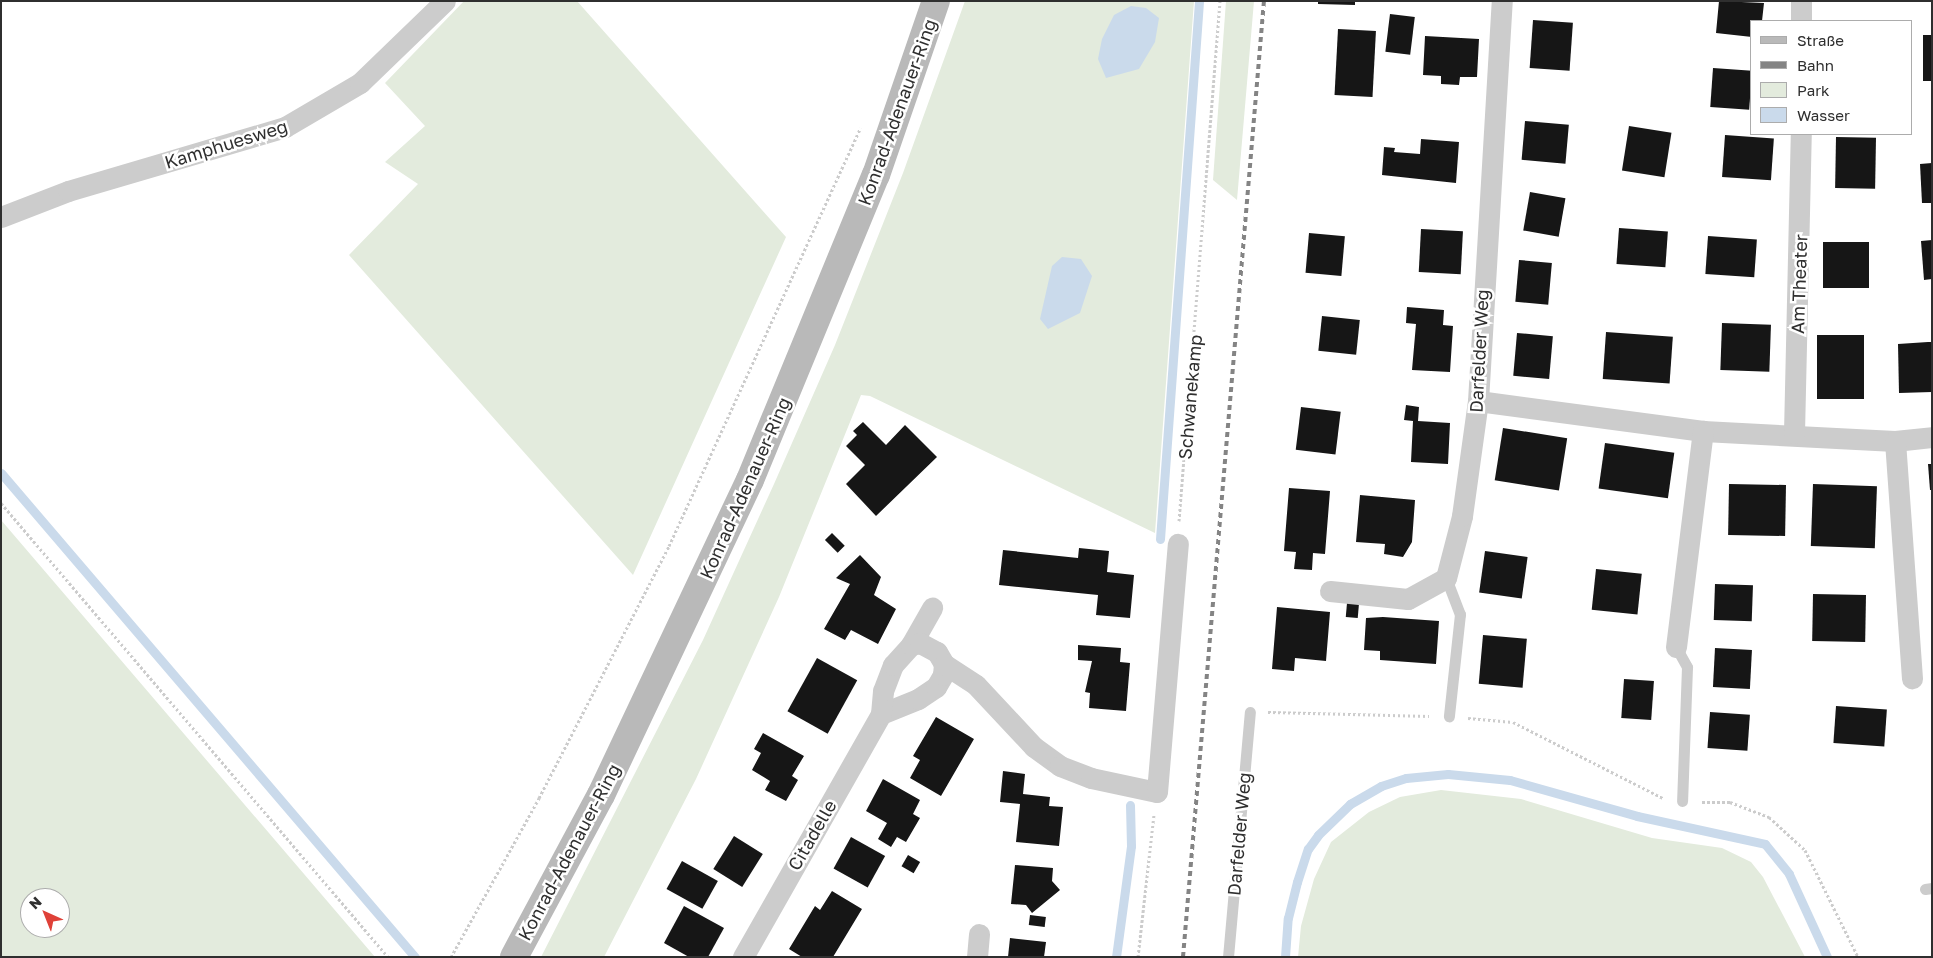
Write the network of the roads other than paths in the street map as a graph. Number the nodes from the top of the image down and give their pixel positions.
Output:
1 (444, 1) edge
2 (936, 1) edge
3 (1502, 1) edge
4 (1801, 1) edge
5 (1801, 20) edge
6 (1801, 135) edge
7 (1, 217) edge
8 (1478, 401) junction
9 (1703, 431) junction
10 (1794, 433) junction
11 (1932, 437) edge
12 (1895, 441) junction
13 (1178, 544) road end
14 (1446, 578) junction
15 (1330, 591) dead end
16 (932, 608) dead end
17 (911, 645) junction
18 (1676, 647) joint
19 (944, 664) junction
20 (1912, 678) dead end
21 (1250, 712) road end
22 (881, 714) junction
23 (1449, 716) road end
24 (1682, 801) road end
25 (979, 934) dead end
26 (514, 957) edge
27 (743, 957) edge
28 (977, 957) edge
29 (1228, 957) edge

1 - 7 street, Kamphuesweg
2 - 26 main road, Konrad-Adenauer-Ring
3 - 8 street, Darfelder Weg
4 - 5 street
6 - 10 street, Am Theater
8 - 9 street
8 - 14 street, Darfelder Weg
9 - 10 street
9 - 18 street
10 - 12 street
11 - 12 street
12 - 20 street
13 - 19 street
14 - 15 street
14 - 23 lane
16 - 17 street, Citadelle
17 - 19 street
17 - 22 street, Citadelle
18 - 24 lane
19 - 22 street
21 - 29 lane, Darfelder Weg
22 - 27 street, Citadelle
25 - 28 street

